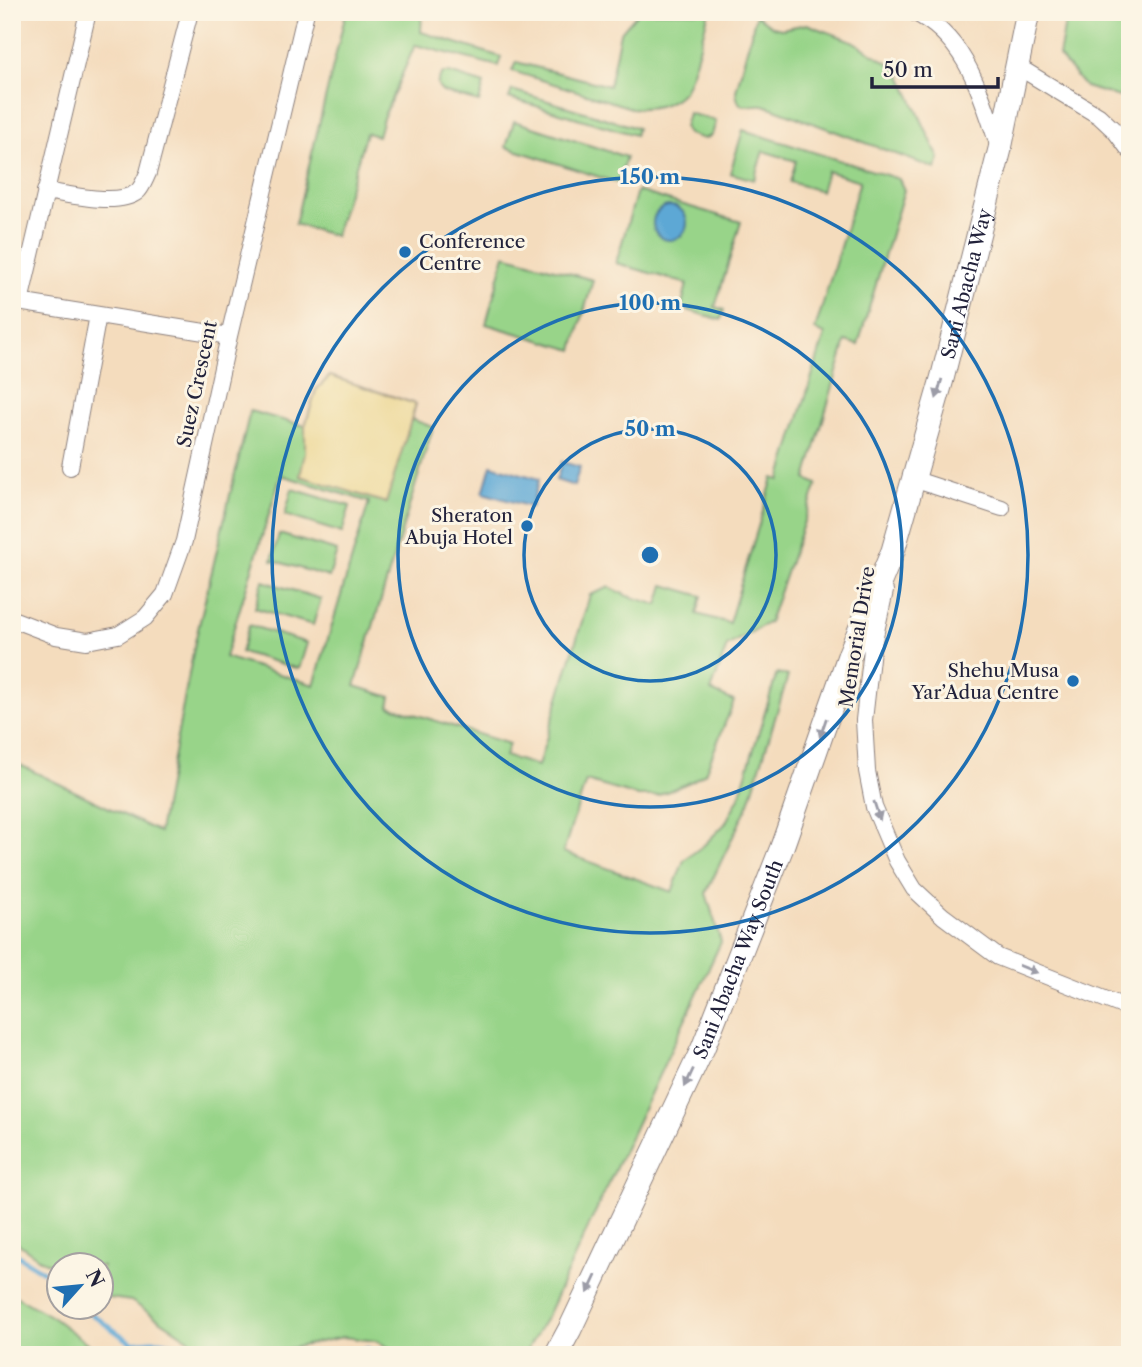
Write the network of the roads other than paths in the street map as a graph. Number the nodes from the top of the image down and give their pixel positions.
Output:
1 (88, 12) edge
2 (190, 12) edge
3 (306, 12) edge
4 (913, 12) edge
5 (1028, 12) edge
6 (1017, 66) junction
7 (1000, 149) junction
8 (1130, 151) edge
9 (45, 191) junction
10 (16, 301) edge
11 (98, 314) junction
12 (229, 336) junction
13 (69, 467) dead end
14 (914, 479) junction
15 (1002, 508) dead end
16 (893, 551) junction
17 (12, 619) edge
18 (1130, 1009) edge
19 (556, 1355) edge

1 - 9 street
2 - 9 street
3 - 12 street, Suez Crescent
4 - 7 street
5 - 6 highway, Sani Abacha Way
6 - 7 highway, Sani Abacha Way
6 - 8 street
7 -> 14 highway, Sani Abacha Way
9 - 10 street
10 - 11 street
11 - 12 street
11 - 13 street
12 - 17 street, Suez Crescent
14 - 15 street
14 - 16 highway, Sani Abacha Way
16 -> 18 street, Memorial Drive
16 -> 19 highway, Sani Abacha Way South

